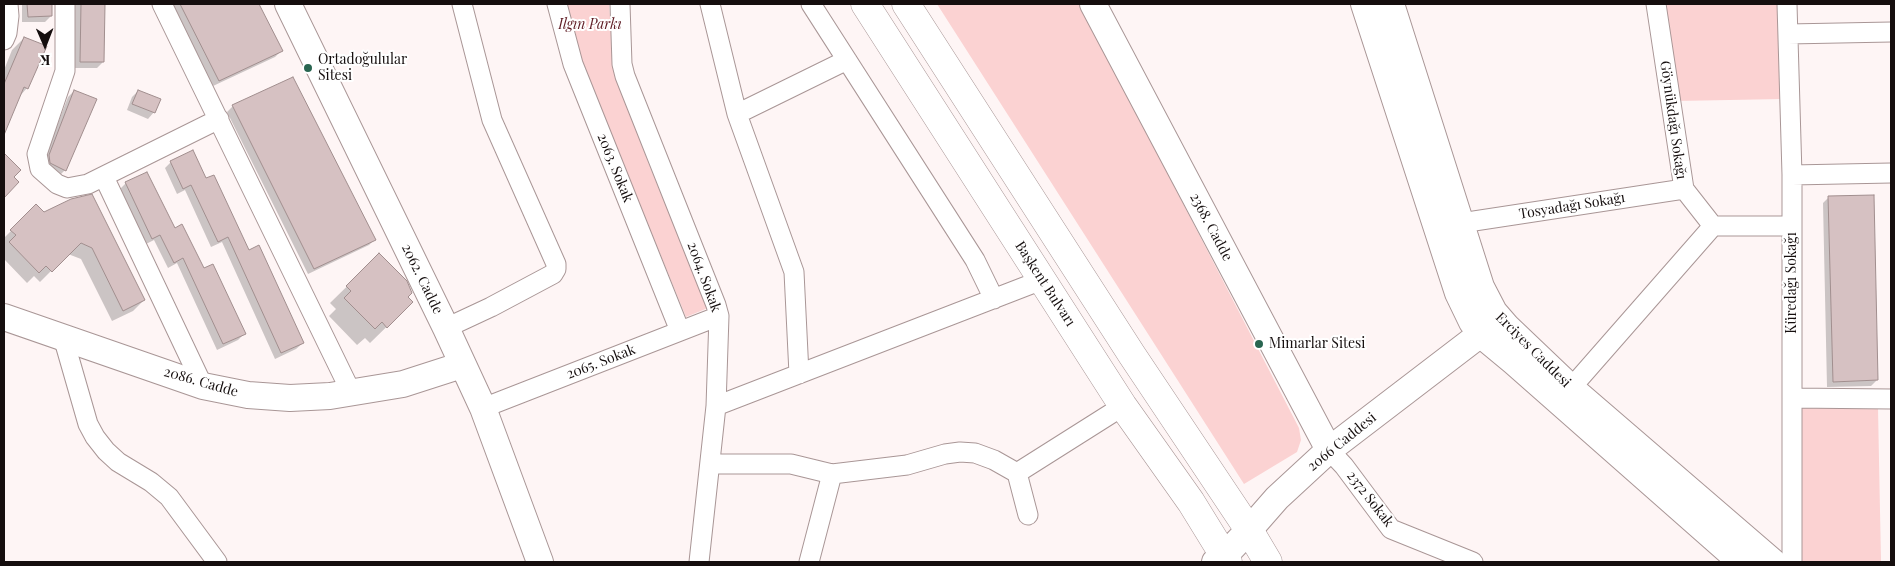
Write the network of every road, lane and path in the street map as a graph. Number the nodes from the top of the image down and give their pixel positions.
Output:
1 (8, 4) edge
2 (64, 4) edge
3 (162, 4) edge
4 (288, 4) edge
5 (462, 4) edge
6 (557, 4) edge
7 (620, 4) edge
8 (710, 4) edge
9 (811, 4) edge
10 (865, 4) edge
11 (906, 4) edge
12 (1093, 4) edge
13 (1364, 4) edge
14 (1391, 4) edge
15 (1656, 4) edge
16 (1787, 4) edge
17 (1891, 32) edge
18 (1788, 34) junction
19 (4, 40) edge
20 (847, 60) junction
21 (737, 114) junction
22 (218, 119) junction
23 (1891, 173) edge
24 (1792, 175) junction
25 (104, 177) junction
26 (1684, 189) junction
27 (1461, 223) junction
28 (1713, 226) junction
29 (1792, 226) junction
30 (1042, 280) junction
31 (994, 298) junction
32 (719, 316) junction
33 (4, 317) edge
34 (1491, 327) junction
35 (446, 328) junction
36 (680, 331) junction
37 (63, 337) junction
38 (462, 365) junction
39 (799, 374) junction
40 (203, 386) junction
41 (1571, 388) junction
42 (351, 392) junction
43 (1792, 398) junction
44 (1891, 399) edge
45 (716, 406) junction
46 (1123, 406) junction
47 (483, 408) junction
48 (1329, 450) junction
49 (710, 464) junction
50 (1017, 473) junction
51 (832, 474) junction
52 (1028, 515) dead end
53 (1249, 530) junction
54 (1223, 560) edge
55 (217, 562) edge
56 (540, 562) edge
57 (698, 562) edge
58 (810, 562) edge
59 (1268, 562) edge
60 (1473, 562) edge
61 (1741, 562) edge
62 (1773, 562) edge
63 (1792, 562) edge

1 - 19 street
2 - 25 street
3 - 22 street
4 - 35 street, 2062. Cadde
5 - 35 street
6 - 36 street, 2063. Sokak
7 - 32 street, 2064. Sokak
8 - 21 street
9 - 20 street
10 - 30 main road, Başkent Bulvarı
11 - 53 main road
12 - 48 street, 2368. Cadde
13 - 34 street, Erciyes Caddesi
14 - 27 street, Erciyes Caddesi
15 - 26 street, Göynükdağı Sokağı
16 - 18 street, Küredağı Sokağı
17 - 18 street
18 - 24 street, Küredağı Sokağı
20 - 21 street
20 - 31 street
21 - 39 street
22 - 25 street
22 - 42 street
23 - 24 street
24 - 29 street, Küredağı Sokağı
25 - 40 street
26 - 27 street, Tosyadağı Sokağı
26 - 28 street, Göynükdağı Sokağı
27 - 34 street, Erciyes Caddesi
28 - 29 street
28 - 41 street
29 - 43 street, Küredağı Sokağı
30 - 31 street
30 - 46 main road, Başkent Bulvarı
31 - 39 street
32 - 36 street, 2065. Sokak
32 - 45 street, 2064. Sokak
33 - 37 street, 2086. Cadde
34 - 41 street, Erciyes Caddesi
34 - 48 street, 2066 Caddesi
34 - 61 street, Erciyes Caddesi
35 - 38 street, 2062. Cadde
36 - 47 street, 2065. Sokak
37 - 40 street, 2086. Cadde
37 - 55 street
38 - 42 street, 2086. Cadde
38 - 47 street, 2062. Cadde
39 - 45 street
40 - 42 street, 2086. Cadde
41 - 62 street, Erciyes Caddesi
43 - 44 street
43 - 63 street, Küredağı Sokağı
45 - 49 street, 2064. Sokak
46 - 50 street
46 - 54 main road, Başkent Bulvarı
47 - 56 street, 2062. Cadde
48 - 53 street, 2066 Caddesi
48 - 60 street, 2372 Sokak
49 - 51 street
49 - 57 street, 2064. Sokak
50 - 51 street
50 - 52 street
51 - 58 street
53 - 54 street, 2066 Caddesi
53 - 59 main road

